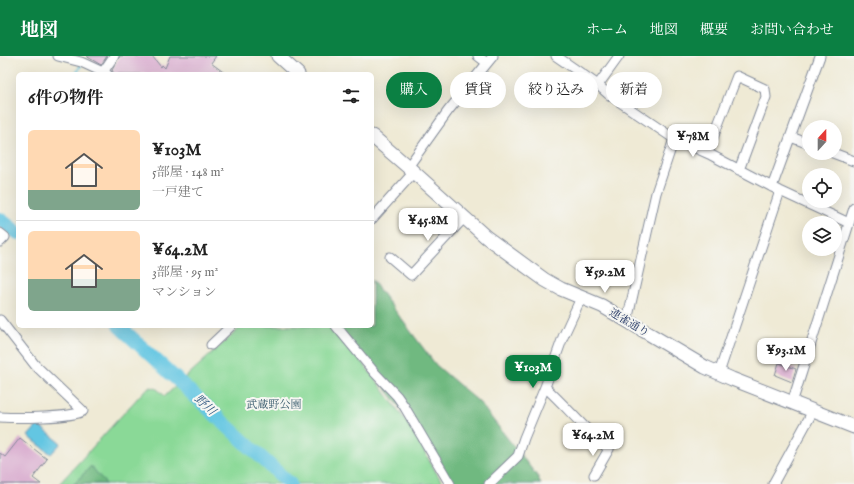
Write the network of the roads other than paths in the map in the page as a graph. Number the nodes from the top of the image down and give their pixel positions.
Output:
1 (58, 56) edge
2 (114, 56) edge
3 (278, 56) edge
4 (478, 56) edge
5 (556, 56) edge
6 (619, 56) edge
7 (820, 56) edge
8 (490, 60) edge
9 (103, 72) edge
10 (106, 72) edge
11 (295, 72) edge
12 (579, 72) edge
13 (598, 85) joint
14 (791, 137) junction
15 (374, 138) edge
16 (674, 139) junction
17 (802, 141) edge
18 (707, 153) junction
19 (842, 156) edge
20 (854, 161) edge
21 (411, 169) junction
22 (740, 170) junction
23 (776, 189) junction
24 (854, 208) edge
25 (374, 216) edge
26 (464, 218) junction
27 (849, 223) junction
28 (0, 233) edge
29 (0, 242) edge
30 (390, 257) dead end
31 (580, 298) junction
32 (0, 320) edge
33 (627, 321) junction
34 (229, 328) edge
35 (338, 328) edge
36 (211, 345) dead end
37 (719, 373) junction
38 (545, 387) junction
39 (792, 403) junction
40 (813, 411) junction
41 (0, 417) edge
42 (854, 427) edge
43 (594, 475) dead end
44 (450, 484) edge
45 (489, 484) edge
46 (773, 484) edge

1 - 9 street
2 - 10 street
3 - 11 main road
4 - 8 street
5 - 12 street
6 - 13 street
7 - 14 street
8 - 21 street
13 - 16 street
14 - 17 street
14 - 23 street
15 - 21 main road, 連雀通り
16 - 18 street
16 - 33 street
18 - 22 street
18 - 22 street
19 - 20 street
21 - 25 street
21 - 26 main road, 連雀通り
22 - 23 street
23 - 27 street
23 - 37 street
24 - 27 street
26 - 30 street
26 - 31 main road, 連雀通り
27 - 39 street
28 - 29 street
31 - 33 main road, 連雀通り
31 - 38 street
32 - 41 street
33 - 37 main road, 連雀通り
34 - 36 street
35 - 44 street
37 - 39 main road, 連雀通り
38 - 43 street
38 - 45 street
39 - 40 main road, 連雀通り
40 - 42 main road, 連雀通り
40 - 46 street

